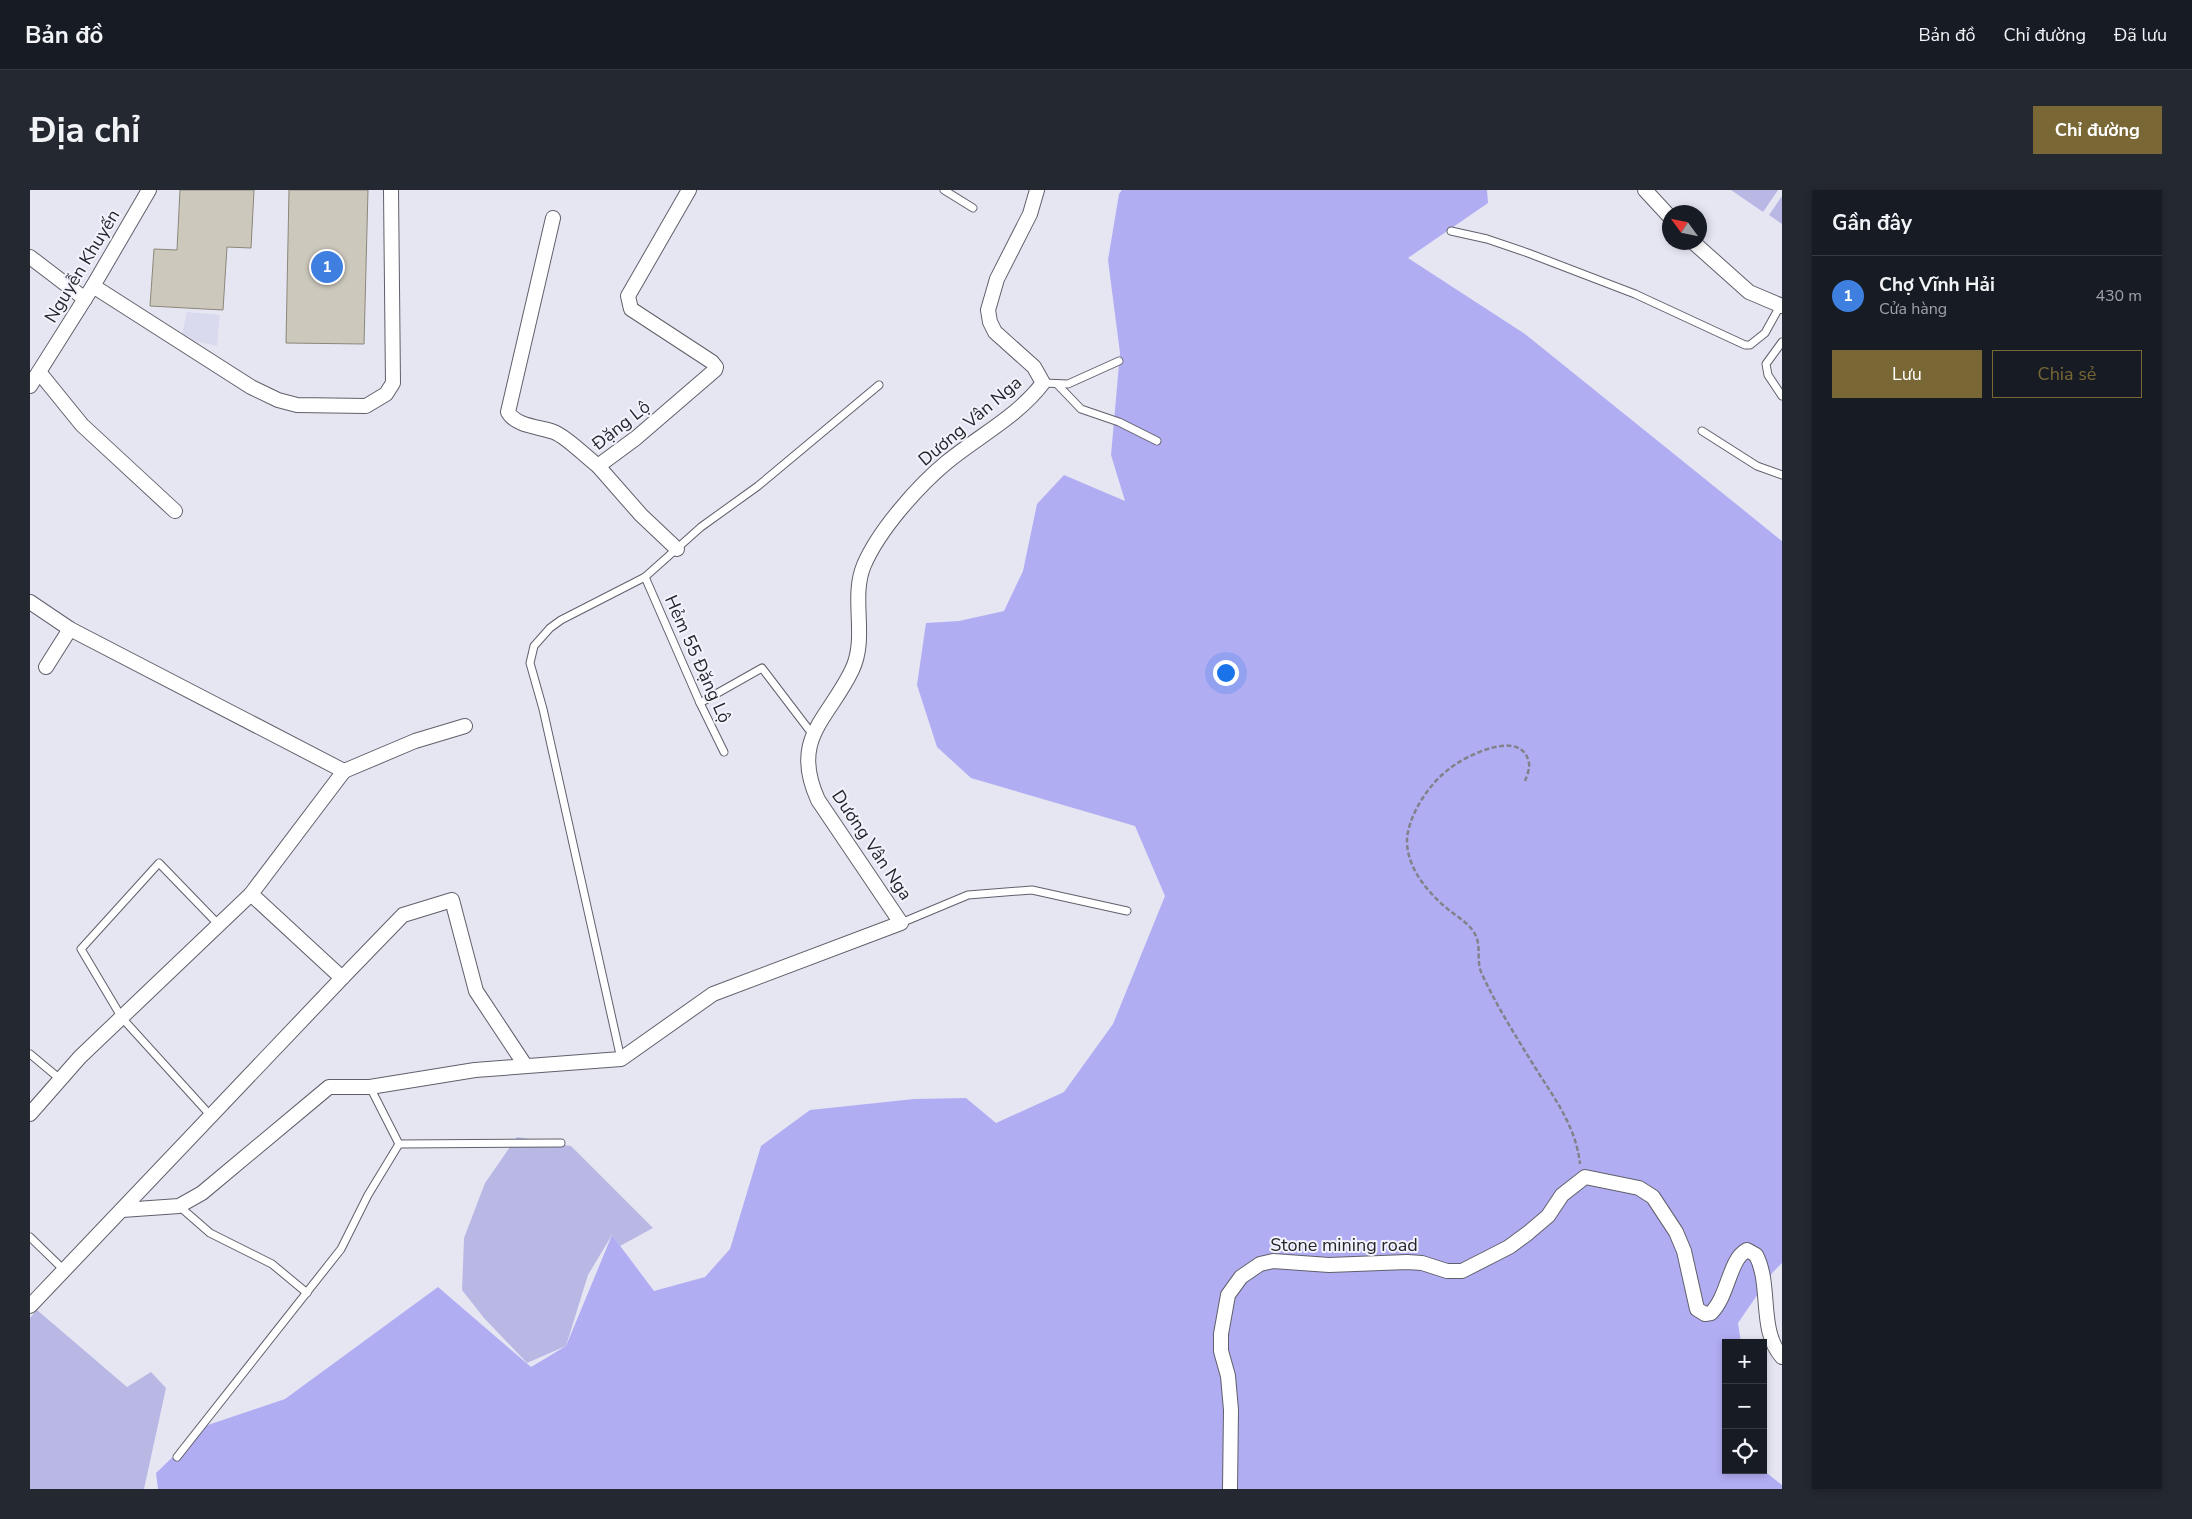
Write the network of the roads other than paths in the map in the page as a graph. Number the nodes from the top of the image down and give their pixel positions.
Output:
1 (149, 190) edge
2 (390, 190) edge
3 (689, 190) edge
4 (944, 190) edge
5 (1037, 190) edge
6 (1645, 190) edge
7 (974, 208) dead end
8 (1662, 208) edge
9 (553, 218) dead end
10 (1451, 231) dead end
11 (1702, 250) edge
12 (30, 258) edge
13 (93, 286) junction
14 (85, 298) junction
15 (1781, 306) edge
16 (1782, 342) edge
17 (1119, 361) dead end
18 (39, 372) junction
19 (1050, 384) junction
20 (879, 385) dead end
21 (30, 386) edge
22 (1782, 396) edge
23 (1702, 432) dead end
24 (1156, 441) dead end
25 (598, 466) junction
26 (1782, 476) edge
27 (175, 511) dead end
28 (677, 549) junction
29 (645, 577) junction
30 (30, 602) edge
31 (70, 629) junction
32 (46, 667) dead end
33 (700, 703) junction
34 (465, 726) dead end
35 (813, 736) junction
36 (724, 752) dead end
37 (344, 771) junction
38 (251, 894) junction
39 (1128, 911) dead end
40 (901, 923) junction
41 (219, 925) junction
42 (342, 978) junction
43 (122, 1018) junction
44 (30, 1054) edge
45 (621, 1059) junction
46 (525, 1065) junction
47 (60, 1079) junction
48 (370, 1086) junction
49 (30, 1114) edge
50 (211, 1116) junction
51 (561, 1143) dead end
52 (399, 1144) junction
53 (179, 1206) junction
54 (122, 1210) junction
55 (30, 1237) edge
56 (64, 1270) junction
57 (307, 1294) junction
58 (30, 1306) edge
59 (1782, 1358) edge
60 (177, 1457) dead end
61 (1229, 1487) edge

1 - 13 street, Nguyễn Khuyến
2 - 13 street
3 - 25 street, Đặng Lộ
4 - 7 lane
5 - 19 street, Dương Vân Nga
6 - 8 street
9 - 25 street, Đặng Lộ
10 - 15 lane
11 - 15 street
12 - 14 street
13 - 14 street, Nguyễn Khuyến
14 - 18 street, Nguyễn Khuyến
16 - 22 lane
17 - 19 lane
18 - 21 street, Nguyễn Khuyến
18 - 27 street
19 - 24 lane
19 - 35 street, Dương Vân Nga
20 - 28 lane
23 - 26 lane
25 - 28 street
28 - 29 lane
29 - 33 lane, Hẻm 55 Đặng Lộ
29 - 45 lane
30 - 31 street
31 - 32 street
31 - 37 street
33 - 35 lane
33 - 36 lane, Hẻm 55 Đặng Lộ
34 - 37 street
35 - 40 street, Dương Vân Nga
37 - 38 street
38 - 41 street
38 - 42 street
39 - 40 lane
40 - 45 street
41 - 43 street
41 - 43 lane
42 - 46 street
42 - 50 street
43 - 47 street
43 - 50 lane
44 - 47 lane
45 - 46 street
46 - 48 street
47 - 49 street
48 - 52 lane
48 - 53 street
50 - 54 street
51 - 52 lane
52 - 57 lane
53 - 54 street
53 - 57 lane
54 - 56 street
55 - 56 lane
56 - 58 street
57 - 60 lane
59 - 61 street, Stone mining road

